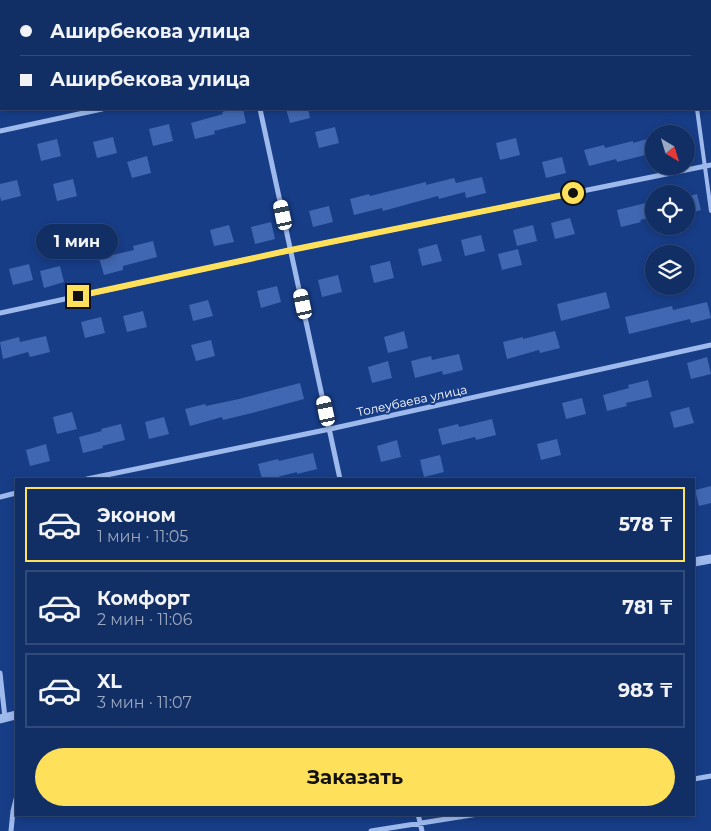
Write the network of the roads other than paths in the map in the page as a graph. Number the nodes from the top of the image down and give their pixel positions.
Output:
1 (97, 110) edge
2 (260, 110) edge
3 (697, 110) edge
4 (0, 131) edge
5 (711, 165) edge
6 (704, 166) junction
7 (711, 211) edge
8 (291, 250) junction
9 (0, 313) edge
10 (711, 345) edge
11 (330, 429) junction
12 (92, 478) edge
13 (340, 478) edge
14 (15, 493) edge
15 (0, 497) edge
16 (711, 559) edge
17 (695, 562) edge
18 (0, 673) edge
19 (15, 715) edge
20 (2, 718) edge
21 (711, 776) edge
22 (695, 779) edge
23 (15, 803) edge
24 (418, 816) edge
25 (465, 816) edge
26 (420, 823) junction
27 (11, 831) edge
28 (371, 831) edge
29 (422, 831) edge

1 - 4 street
2 - 8 street
3 - 6 lane
5 - 6 street
6 - 7 lane
6 - 8 street
8 - 9 street
8 - 11 street
10 - 11 street, Толеубаева улица
11 - 12 street, Толеубаева улица
11 - 13 street
14 - 15 street
16 - 17 street
18 - 20 street
19 - 20 street
21 - 22 street
23 - 27 street
24 - 26 street
25 - 26 street
26 - 28 street
26 - 29 street

